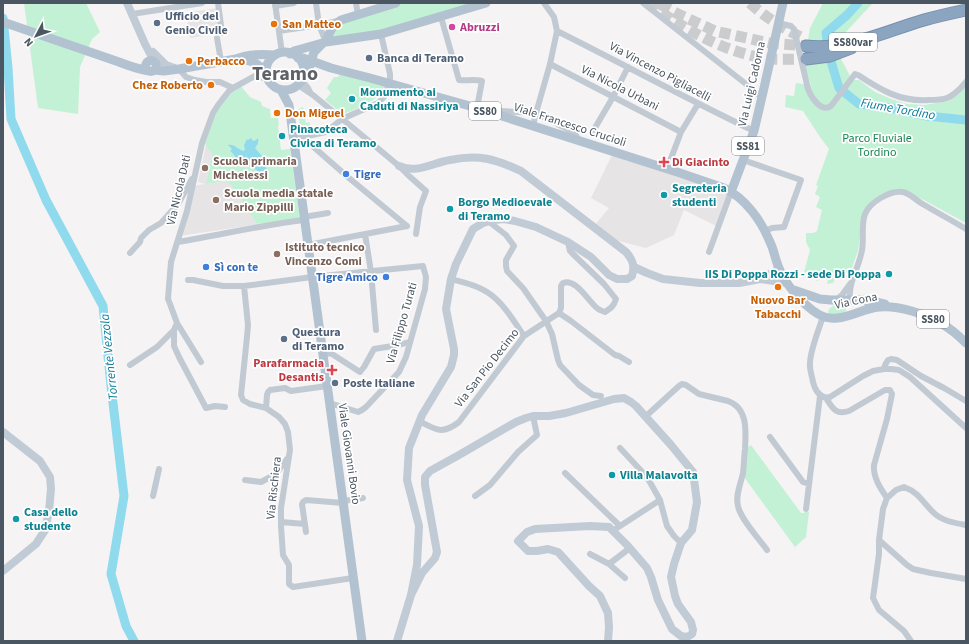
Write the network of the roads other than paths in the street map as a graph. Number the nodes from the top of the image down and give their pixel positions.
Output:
1 (127, 3) edge
2 (202, 3) edge
3 (218, 3) edge
4 (294, 3) edge
5 (316, 3) edge
6 (356, 3) edge
7 (395, 3) edge
8 (486, 3) edge
9 (544, 3) edge
10 (643, 3) edge
11 (783, 3) edge
12 (276, 5) edge
13 (966, 10) edge
14 (132, 14) junction
15 (358, 14) junction
16 (441, 17) junction
17 (341, 20) junction
18 (3, 22) edge
19 (778, 22) junction
20 (319, 25) junction
21 (332, 29) junction
22 (557, 31) junction
23 (279, 32) junction
24 (222, 33) dead end
25 (381, 34) junction
26 (882, 34) junction
27 (217, 38) dead end
28 (340, 40) junction
29 (325, 43) junction
30 (808, 43) tunnel mouth
31 (146, 44) junction
32 (286, 55) junction
33 (808, 58) tunnel mouth
34 (236, 59) junction
35 (248, 60) junction
36 (221, 61) junction
37 (312, 61) junction
38 (550, 64) junction
39 (149, 66) junction
40 (628, 67) junction
41 (331, 68) junction
42 (180, 69) junction
43 (266, 74) junction
44 (252, 77) junction
45 (301, 80) junction
46 (966, 82) edge
47 (389, 84) junction
48 (233, 88) junction
49 (764, 88) junction
50 (281, 90) junction
51 (753, 90) junction
52 (613, 96) junction
53 (762, 100) junction
54 (698, 104) junction
55 (289, 105) junction
56 (477, 108) junction
57 (536, 113) junction
58 (494, 114) junction
59 (342, 119) junction
60 (533, 126) junction
61 (754, 131) junction
62 (592, 132) dead end
63 (681, 132) junction
64 (305, 137) junction
65 (293, 138) junction
66 (579, 141) junction
67 (743, 160) junction
68 (399, 166) junction
69 (667, 169) junction
70 (195, 174) junction
71 (731, 192) junction
72 (328, 212) dead end
73 (304, 218) junction
74 (488, 221) junction
75 (966, 229) edge
76 (765, 231) junction
77 (365, 234) junction
78 (416, 234) dead end
79 (178, 242) junction
80 (568, 242) junction
81 (308, 245) junction
82 (709, 252) dead end
83 (130, 253) dead end
84 (634, 267) junction
85 (779, 269) junction
86 (371, 272) junction
87 (312, 277) junction
88 (452, 278) junction
89 (760, 279) junction
90 (852, 279) junction
91 (188, 280) dead end
92 (244, 286) junction
93 (790, 286) junction
94 (836, 300) junction
95 (850, 300) junction
96 (894, 308) junction
97 (559, 313) junction
98 (823, 316) junction
99 (849, 316) junction
100 (546, 321) junction
101 (177, 323) junction
102 (174, 330) junction
103 (376, 330) dead end
104 (524, 336) junction
105 (409, 342) junction
106 (966, 343) edge
107 (323, 354) junction
108 (200, 362) dead end
109 (629, 362) dead end
110 (130, 365) dead end
111 (884, 369) junction
112 (327, 386) junction
113 (601, 396) dead end
114 (823, 397) junction
115 (966, 401) edge
116 (330, 404) junction
117 (225, 407) dead end
118 (266, 408) junction
119 (533, 416) junction
120 (645, 417) junction
121 (419, 421) junction
122 (966, 428) edge
123 (3, 432) edge
124 (770, 437) dead end
125 (620, 448) dead end
126 (288, 458) junction
127 (159, 469) dead end
128 (565, 473) dead end
129 (245, 480) dead end
130 (809, 484) junction
131 (153, 496) dead end
132 (475, 496) dead end
133 (363, 498) dead end
134 (887, 498) junction
135 (660, 500) junction
136 (343, 502) junction
137 (806, 509) dead end
138 (281, 522) junction
139 (305, 524) junction
140 (966, 525) edge
141 (620, 526) junction
142 (612, 531) junction
143 (306, 532) dead end
144 (879, 540) junction
145 (681, 543) junction
146 (630, 548) junction
147 (767, 550) dead end
148 (590, 554) dead end
149 (609, 564) junction
150 (422, 565) junction
151 (3, 571) edge
152 (354, 578) junction
153 (625, 578) dead end
154 (966, 580) edge
155 (362, 641) edge
156 (397, 641) edge
157 (608, 641) edge
158 (911, 641) edge

1 - 14 street
2 - 14 street
3 - 24 street
4 - 12 street
5 - 20 street
6 - 15 street
7 - 15 main road
8 - 16 main road
9 - 22 street
10 - 51 street
11 - 19 main road, Via Luigi Cadorna / SS81
12 - 23 street
13 - 26 highway, SS80var
14 - 31 street
15 - 17 main road
16 - 25 main road
16 - 56 street
17 - 20 street
17 - 21 main road
18 - 39 main road, SS80
19 - 46 street
19 - 49 main road, Via Luigi Cadorna / SS81
20 - 23 street
20 - 29 street
21 - 28 main road
21 - 29 main road
22 - 38 street
22 - 40 street, Via Vincenzo Pigliacelli
23 - 32 street
25 - 28 main road
25 - 47 street
26 - 30 highway
26 - 33 highway
27 - 36 street
28 - 29 main road
29 - 32 main road
29 - 37 main road
31 - 39 street
31 - 42 street
32 - 34 main road, SS80
32 - 37 main road, Viale Francesco Crucioli / SS80
32 - 43 main road
32 - 45 main road
34 - 35 main road, SS80
34 - 36 main road, SS80
35 - 43 main road, SS80
35 - 44 street
36 - 42 main road, SS80
37 - 41 main road, Viale Francesco Crucioli / SS80
37 - 45 main road
38 - 52 street, Via Nicola Urbani
38 - 57 street
39 - 42 main road, SS80
40 - 52 street
40 - 54 street, Via Vincenzo Pigliacelli
41 - 45 main road, Viale Francesco Crucioli / SS80
41 - 47 main road, Viale Francesco Crucioli / SS80
42 - 48 street
43 - 44 street, Via Nicola Dati
43 - 50 main road
44 - 48 street, Via Nicola Dati
45 - 50 main road
45 - 55 main road
45 - 59 street
47 - 56 main road, Viale Francesco Crucioli / SS80
47 - 59 street
48 - 70 street, Via Nicola Dati
49 - 51 street
49 - 53 main road, Via Luigi Cadorna / SS81
50 - 55 main road
51 - 53 street
52 - 62 street
52 - 63 street, Via Nicola Urbani
53 - 61 main road, Via Luigi Cadorna / SS81
54 - 61 street, Via Vincenzo Pigliacelli
54 - 63 street
55 - 65 main road, Viale Giovanni Bovio
56 - 58 main road, Viale Francesco Crucioli / SS80
57 - 58 street
57 - 60 street
57 - 66 street
58 - 60 main road, Viale Francesco Crucioli / SS80
59 - 64 street
59 - 68 street
60 - 66 main road, Viale Francesco Crucioli / SS80
61 - 67 main road, Via Luigi Cadorna / SS81
63 - 69 street
64 - 65 street
64 - 77 street
65 - 73 main road, Viale Giovanni Bovio
66 - 69 main road, Viale Francesco Crucioli / SS80
67 - 71 main road, Via Luigi Cadorna / SS81
67 - 76 street
68 - 78 street
68 - 84 street
69 - 71 main road, Viale Francesco Crucioli / SS80
70 - 79 street, Via Nicola Dati
70 - 83 street
71 - 76 main road, SS80
71 - 82 street
72 - 73 street
73 - 79 street
73 - 81 main road, Viale Giovanni Bovio
74 - 80 street
74 - 88 street
74 - 100 street
75 - 90 street
76 - 85 main road, SS80
77 - 81 street
77 - 86 street
79 - 101 street, Via Nicola Dati
80 - 84 street
80 - 97 street
81 - 87 main road, Viale Giovanni Bovio
84 - 89 street
85 - 89 street
85 - 93 main road, SS80
86 - 87 street
86 - 103 street
86 - 105 street, Via Filippo Turati
87 - 92 street
87 - 107 main road, Viale Giovanni Bovio
88 - 104 street
88 - 121 street
89 - 93 street
90 - 94 street
90 - 95 street
91 - 92 street
92 - 118 street
93 - 94 main road, SS80
93 - 98 main road, SS80
94 - 95 main road, Via Cona / SS80
94 - 98 main road
95 - 96 main road, Via Cona / SS80
95 - 99 main road
96 - 99 main road, Via Cona / SS80
96 - 106 main road, Via Cona / SS80
97 - 100 street, Via San Pio Decimo
97 - 109 street
98 - 99 main road, Via Cona / SS80
98 - 114 street
100 - 104 street, Via San Pio Decimo
100 - 113 street
101 - 102 street
101 - 108 street, Via Nicola Dati
102 - 110 street
102 - 117 street
104 - 121 street, Via San Pio Decimo
105 - 107 street
105 - 116 street, Via Filippo Turati
107 - 112 main road, Viale Giovanni Bovio
111 - 114 street
111 - 115 street
111 - 122 street
112 - 116 main road, Viale Giovanni Bovio
112 - 118 street
114 - 130 street
114 - 134 street
116 - 136 main road, Viale Giovanni Bovio
118 - 126 street, Via Rischiera
119 - 120 street
119 - 132 street
119 - 150 street
120 - 145 street
120 - 147 street
121 - 150 street
123 - 151 street
124 - 130 street
125 - 135 street
126 - 129 street
126 - 138 street, Via Rischiera
127 - 131 street
128 - 141 street
130 - 137 street
133 - 136 street
134 - 140 street
134 - 144 street
135 - 141 street
135 - 145 street
136 - 139 street
136 - 152 main road, Viale Giovanni Bovio
138 - 139 street
138 - 152 street, Via Rischiera
139 - 143 street
141 - 142 street
142 - 146 street
142 - 157 street
144 - 154 street
144 - 158 street
145 - 146 street
146 - 149 street
148 - 149 street
149 - 153 street
150 - 156 street
152 - 155 main road, Viale Giovanni Bovio

